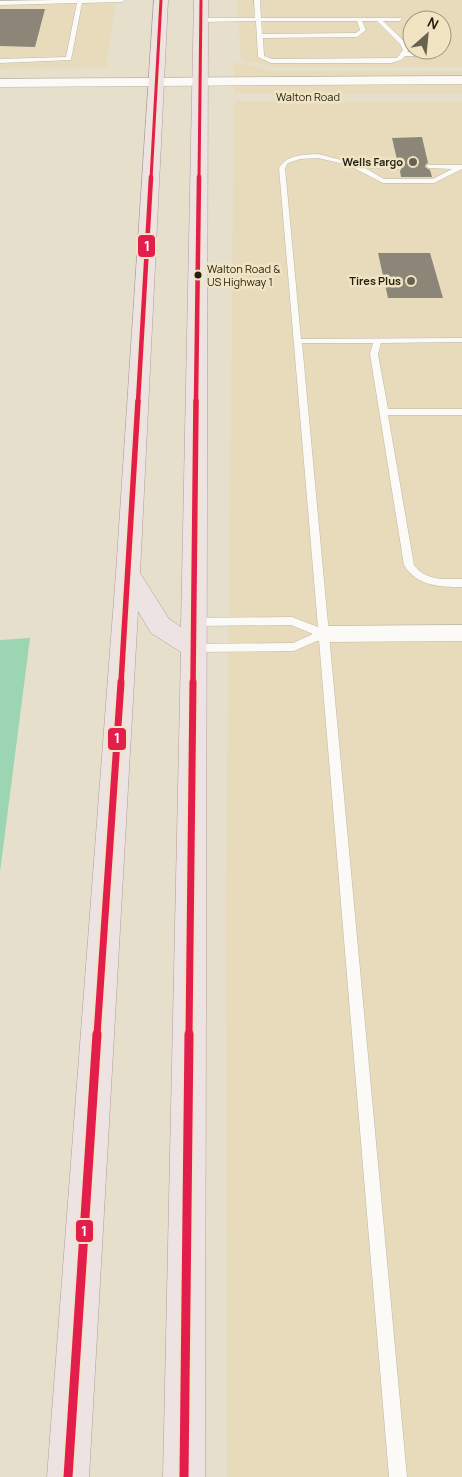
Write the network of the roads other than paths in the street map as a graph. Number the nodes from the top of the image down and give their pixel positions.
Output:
1 (122, 0) edge
2 (161, 0) edge
3 (201, 0) edge
4 (257, 0) edge
5 (80, 1) edge
6 (0, 4) edge
7 (259, 19) junction
8 (359, 19) junction
9 (378, 19) junction
10 (400, 19) dead end
11 (201, 20) junction
12 (260, 36) junction
13 (402, 42) edge
14 (402, 56) edge
15 (0, 60) edge
16 (462, 80) edge
17 (200, 81) junction
18 (0, 83) edge
19 (160, 95) junction
20 (200, 97) junction
21 (218, 97) dead end
22 (353, 164) junction
23 (429, 166) dead end
24 (399, 167) dead end
25 (461, 167) edge
26 (462, 340) edge
27 (378, 341) junction
28 (297, 342) junction
29 (383, 412) junction
30 (462, 412) edge
31 (128, 573) junction
32 (462, 583) edge
33 (462, 633) edge
34 (323, 634) junction
35 (194, 635) junction
36 (68, 1477) edge
37 (184, 1477) edge
38 (398, 1477) edge

1 - 5 lane
2 - 19 main road
3 - 11 main road
4 - 7 lane
5 - 6 lane
5 - 15 lane
7 - 8 lane
7 - 11 lane
7 - 12 lane
8 - 9 lane
8 - 12 lane
9 - 10 lane
9 - 13 lane
11 - 17 main road
12 - 14 lane
16 - 17 main road, Walton Road
17 - 19 main road, Walton Road
17 - 20 main road
18 - 19 main road
19 - 20 main road
19 - 31 main road
20 - 21 main road
20 - 35 main road
22 - 24 lane
22 - 25 lane
22 - 28 lane
23 - 25 lane
26 - 27 lane
27 - 28 lane
27 - 29 lane
28 - 34 lane
29 - 30 lane
29 - 32 lane
31 - 35 main road
31 - 36 main road
33 - 34 street
34 - 35 lane
34 - 35 lane
34 - 38 lane
35 - 37 main road

